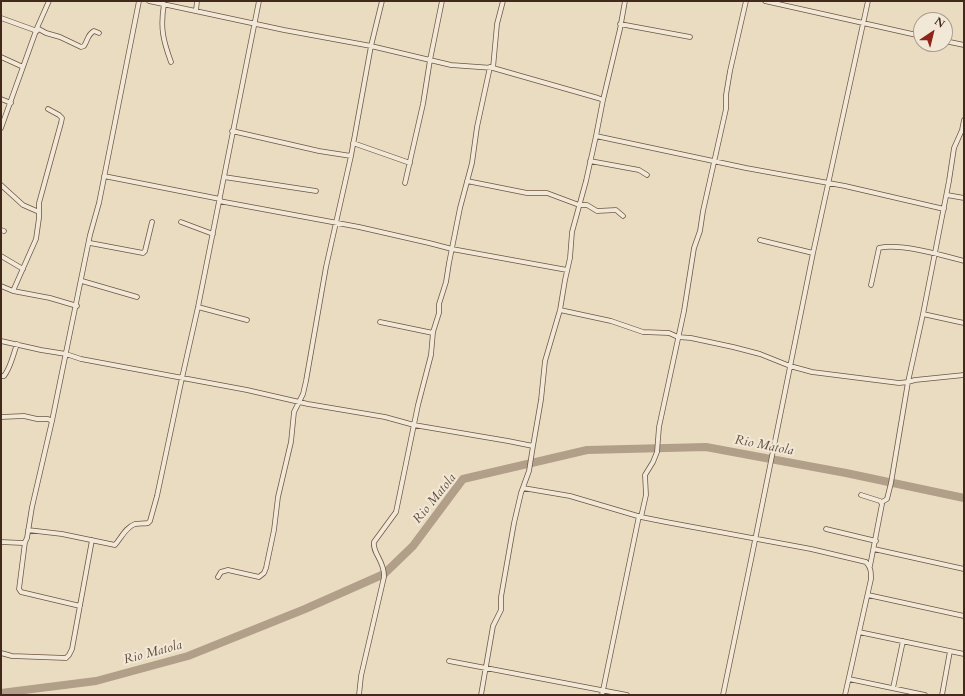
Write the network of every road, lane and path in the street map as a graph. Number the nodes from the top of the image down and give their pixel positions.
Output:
1 (49, 1) edge
2 (139, 1) edge
3 (149, 1) edge
4 (197, 1) edge
5 (259, 1) edge
6 (382, 1) edge
7 (442, 1) edge
8 (503, 1) edge
9 (624, 1) edge
10 (746, 1) edge
11 (765, 1) edge
12 (868, 1) edge
13 (164, 4) junction
14 (196, 11) junction
15 (1, 18) edge
16 (254, 23) junction
17 (864, 23) junction
18 (620, 24) junction
19 (37, 29) junction
20 (99, 33) dead end
21 (913, 34) edge
22 (690, 37) dead end
23 (953, 43) edge
24 (964, 45) edge
25 (372, 46) junction
26 (1, 57) edge
27 (430, 60) junction
28 (171, 62) dead end
29 (23, 67) junction
30 (483, 67) junction
31 (492, 68) junction
32 (487, 74) junction
33 (1, 99) edge
34 (603, 100) junction
35 (11, 102) junction
36 (48, 109) dead end
37 (964, 120) edge
38 (1, 128) edge
39 (232, 131) junction
40 (963, 131) edge
41 (596, 136) junction
42 (353, 143) junction
43 (351, 156) junction
44 (590, 161) junction
45 (714, 161) junction
46 (410, 163) junction
47 (647, 175) dead end
48 (104, 176) junction
49 (224, 177) junction
50 (467, 181) junction
51 (405, 183) dead end
52 (828, 184) junction
53 (1, 186) edge
54 (316, 191) dead end
55 (947, 195) junction
56 (964, 198) edge
57 (219, 200) junction
58 (580, 205) junction
59 (944, 209) junction
60 (39, 212) junction
61 (623, 216) dead end
62 (152, 222) dead end
63 (181, 222) dead end
64 (336, 223) junction
65 (212, 234) junction
66 (760, 240) dead end
67 (90, 243) junction
68 (452, 249) junction
69 (813, 253) junction
70 (935, 254) junction
71 (1, 256) edge
72 (964, 261) edge
73 (23, 269) junction
74 (567, 270) junction
75 (82, 281) junction
76 (871, 285) dead end
77 (1, 286) edge
78 (13, 291) junction
79 (137, 297) dead end
80 (77, 306) junction
81 (198, 307) junction
82 (560, 310) junction
83 (923, 314) junction
84 (247, 320) dead end
85 (380, 322) dead end
86 (964, 323) edge
87 (433, 333) junction
88 (678, 337) junction
89 (1, 341) edge
90 (17, 344) junction
91 (66, 354) junction
92 (790, 366) junction
93 (964, 375) edge
94 (1, 376) edge
95 (182, 378) junction
96 (908, 382) junction
97 (299, 402) junction
98 (1, 417) edge
99 (50, 420) junction
100 (414, 425) junction
101 (533, 446) junction
102 (523, 488) junction
103 (861, 495) dead end
104 (882, 502) junction
105 (640, 516) junction
106 (826, 529) dead end
107 (28, 530) junction
108 (756, 538) junction
109 (92, 540) junction
110 (876, 541) junction
111 (1, 542) edge
112 (25, 542) junction
113 (874, 549) junction
114 (870, 566) junction
115 (964, 569) edge
116 (218, 577) dead end
117 (868, 596) junction
118 (80, 606) junction
119 (964, 616) edge
120 (859, 632) junction
121 (902, 641) junction
122 (950, 651) junction
123 (1, 653) edge
124 (964, 654) edge
125 (449, 661) dead end
126 (486, 667) junction
127 (849, 679) junction
128 (893, 688) junction
129 (602, 693) edge
130 (359, 695) edge
131 (481, 695) edge
132 (627, 695) edge
133 (723, 695) edge
134 (845, 695) edge
135 (925, 695) edge
136 (942, 695) edge

1 - 19 street
2 - 48 street
3 - 13 street
4 - 14 street
5 - 16 street
6 - 25 street
7 - 27 street
8 - 31 street
9 - 18 street
10 - 45 street
11 - 17 street
12 - 17 street
13 - 14 street
13 - 28 street
14 - 16 street
15 - 19 street
16 - 25 street
16 - 39 street
17 - 21 street
17 - 52 street
18 - 22 street
18 - 34 street
19 - 20 street
19 - 29 street
23 - 24 street
25 - 27 street
25 - 42 street
26 - 29 street
27 - 30 street
27 - 46 street
29 - 35 street
30 - 31 street
30 - 32 street
31 - 32 street
31 - 34 street
32 - 50 street
33 - 35 street
34 - 41 street
35 - 38 street
36 - 60 street
37 - 40 street
39 - 43 street
39 - 49 street
40 - 55 street
41 - 44 street
41 - 45 street
42 - 43 street
42 - 46 street
43 - 64 street
44 - 47 street
44 - 58 street
45 - 52 street
45 - 88 street
46 - 51 street
48 - 57 street
48 - 67 street
49 - 54 street
49 - 57 street
50 - 58 street
50 - 68 street
52 - 59 street
52 - 69 street
53 - 60 street
55 - 56 street
55 - 59 street
57 - 64 street
57 - 65 street
58 - 61 street
58 - 74 street
59 - 70 street
60 - 73 street
62 - 67 street
63 - 65 street
64 - 68 street
64 - 97 street
65 - 81 street
66 - 69 street
67 - 75 street
68 - 74 street
68 - 87 street
69 - 92 street
70 - 72 street
70 - 76 street
70 - 83 street
71 - 73 street
73 - 78 street
74 - 82 street
75 - 79 street
75 - 80 street
77 - 78 street
78 - 80 street
80 - 91 street
81 - 84 street
81 - 95 street
82 - 88 street
82 - 101 street
83 - 86 street
83 - 96 street
85 - 87 street
87 - 100 street
88 - 92 street
88 - 105 street
89 - 90 street
90 - 91 street
90 - 94 street
91 - 95 street
91 - 99 street
92 - 96 street
92 - 108 street
93 - 96 street
95 - 97 street
95 - 109 street
96 - 104 street
97 - 100 street
97 - 116 street
98 - 99 street
99 - 107 street
100 - 101 street
100 - 130 street
101 - 102 street
102 - 105 street
102 - 126 street
103 - 104 street
104 - 110 street
105 - 108 street
105 - 129 street
106 - 110 street
107 - 109 street
107 - 112 street
108 - 114 street
108 - 133 street
109 - 118 street
110 - 113 street
111 - 112 street
112 - 118 street
113 - 114 street
113 - 115 street
114 - 117 street
117 - 119 street
117 - 120 street
118 - 123 street
120 - 121 street
120 - 127 street
121 - 122 street
121 - 128 street
122 - 124 street
122 - 136 street
125 - 126 street
126 - 129 street
126 - 131 street
127 - 128 street
127 - 134 street
128 - 135 street
129 - 132 street

